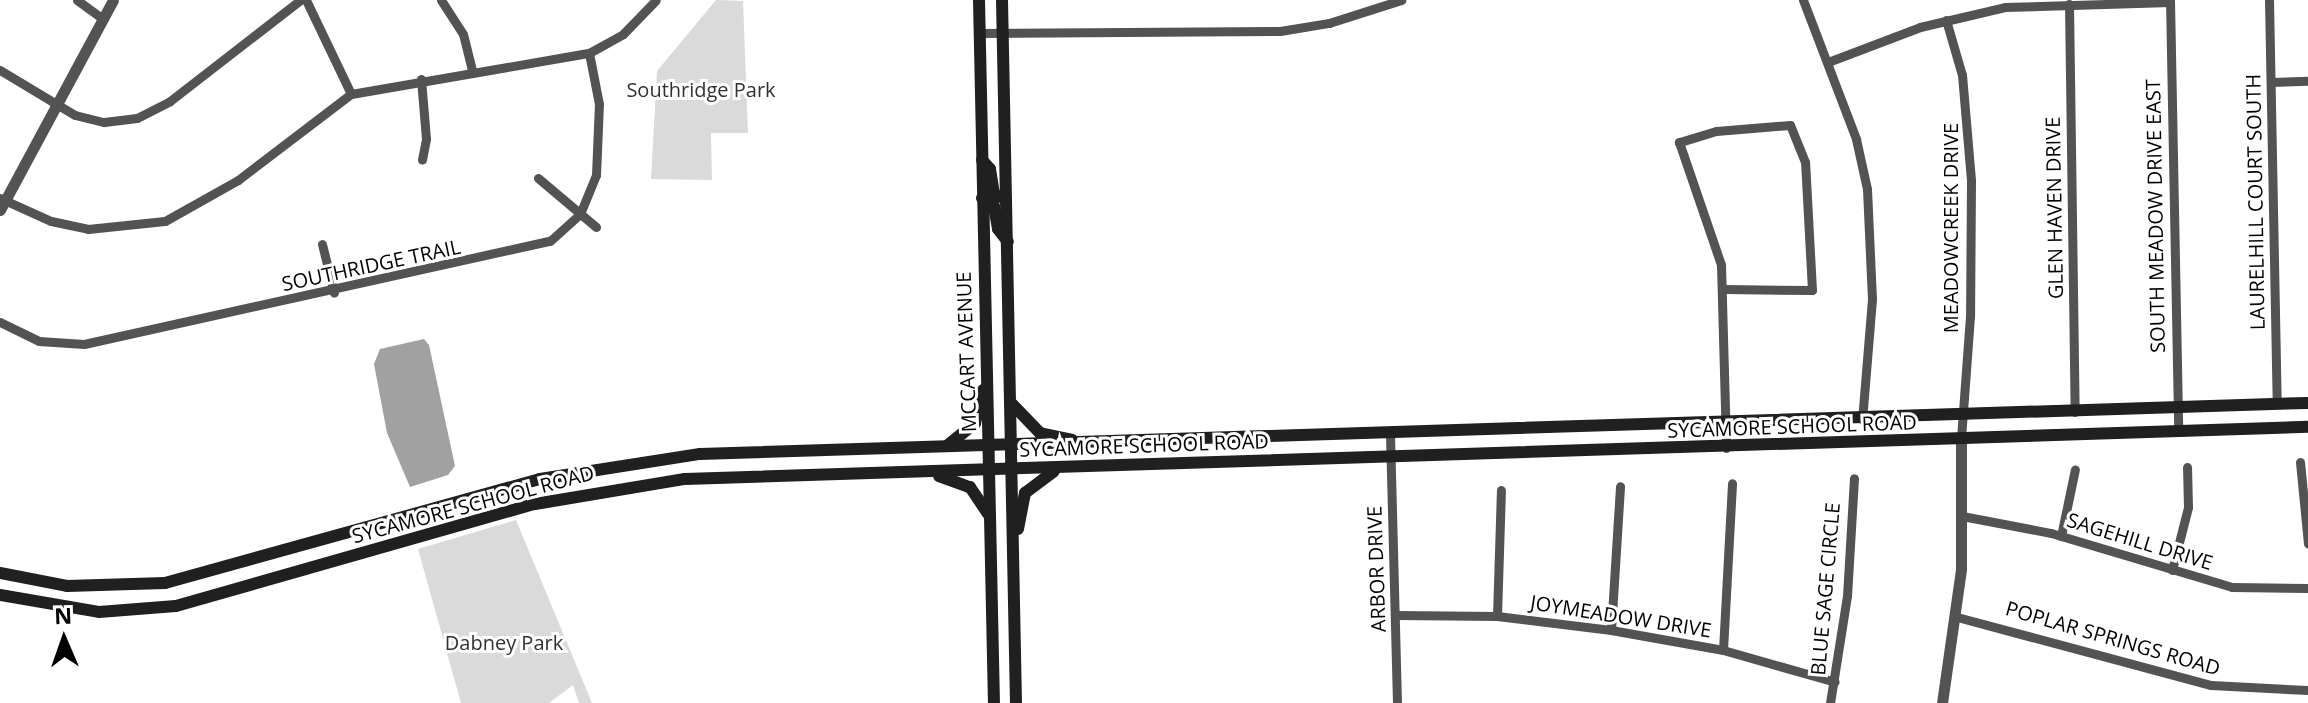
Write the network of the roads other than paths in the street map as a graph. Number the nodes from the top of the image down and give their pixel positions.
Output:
1 (77, 0) edge
2 (113, 0) edge
3 (303, 0) edge
4 (441, 0) edge
5 (656, 0) edge
6 (979, 0) edge
7 (1002, 0) edge
8 (1803, 0) edge
9 (2269, 0) edge
10 (1396, 1) edge
11 (2170, 1) edge
12 (2069, 4) junction
13 (103, 19) junction
14 (1946, 20) junction
15 (980, 33) junction
16 (1002, 35) junction
17 (589, 53) junction
18 (1828, 62) junction
19 (0, 70) edge
20 (472, 71) junction
21 (421, 79) junction
22 (2308, 81) edge
23 (2271, 82) junction
24 (351, 94) junction
25 (56, 105) junction
26 (422, 160) dead end
27 (982, 160) junction
28 (538, 178) dead end
29 (982, 198) junction
30 (1006, 199) junction
31 (2, 203) edge
32 (580, 214) junction
33 (596, 227) dead end
34 (1008, 242) junction
35 (322, 244) dead end
36 (1724, 289) junction
37 (334, 293) junction
38 (0, 322) edge
39 (987, 371) junction
40 (1011, 403) junction
41 (2308, 403) edge
42 (2277, 404) junction
43 (2177, 408) junction
44 (2075, 412) junction
45 (1961, 416) junction
46 (1862, 420) junction
47 (1727, 425) junction
48 (2308, 427) edge
49 (1535, 431) junction
50 (2178, 431) junction
51 (1390, 435) junction
52 (1220, 439) junction
53 (1961, 439) junction
54 (1087, 444) junction
55 (947, 446) junction
56 (989, 446) junction
57 (1012, 446) junction
58 (1726, 448) junction
59 (809, 451) junction
60 (1535, 453) junction
61 (1391, 458) junction
62 (2300, 462) dead end
63 (1221, 463) junction
64 (2187, 467) dead end
65 (1060, 468) junction
66 (1012, 469) junction
67 (2075, 469) dead end
68 (990, 470) junction
69 (917, 471) junction
70 (569, 472) junction
71 (808, 473) junction
72 (1854, 478) dead end
73 (1732, 483) dead end
74 (1620, 486) dead end
75 (1501, 490) dead end
76 (574, 495) junction
77 (1962, 516) junction
78 (991, 519) junction
79 (2061, 536) junction
80 (2308, 544) edge
81 (1013, 555) junction
82 (237, 565) junction
83 (2172, 570) junction
84 (0, 573) edge
85 (2308, 588) edge
86 (245, 589) junction
87 (0, 595) edge
88 (1396, 615) junction
89 (1497, 616) junction
90 (1957, 617) junction
91 (1611, 630) junction
92 (1014, 650) junction
93 (1723, 650) junction
94 (993, 651) junction
95 (1835, 682) junction
96 (2308, 690) edge
97 (994, 703) edge
98 (1016, 703) edge
99 (1397, 703) edge
100 (1830, 703) edge
101 (1942, 703) edge

1 - 13 street
2 - 13 street
3 - 24 street
3 - 25 street
4 - 20 street
5 - 17 street
6 - 15 main road, MCCART AVENUE
7 - 16 main road
8 - 18 street
9 - 23 street, LAURELHILL COURT SOUTH
10 - 16 street
11 - 12 street
11 - 43 street, SOUTH MEADOW DRIVE EAST
12 - 14 street
12 - 44 street, GLEN HAVEN DRIVE
13 - 25 street
14 - 18 street
14 - 45 street, MEADOWCREEK DRIVE
15 - 16 street
15 - 27 main road, MCCART AVENUE
16 - 30 main road
17 - 20 street
17 - 32 street, SOUTHRIDGE TRAIL
18 - 46 street
19 - 25 street
20 - 21 street
21 - 24 street
21 - 26 street
22 - 23 street
23 - 42 street, LAURELHILL COURT SOUTH
24 - 31 street
25 - 31 street
27 - 29 main road, MCCART AVENUE
27 - 30 main road
28 - 32 street
29 - 34 main road
29 - 39 main road, MCCART AVENUE
30 - 34 main road
32 - 33 street
32 - 37 street, SOUTHRIDGE TRAIL
34 - 40 main road
35 - 37 street
36 - 36 street
36 - 47 street
37 - 38 street, SOUTHRIDGE TRAIL
39 - 55 main road
39 - 56 main road, MCCART AVENUE
40 - 54 main road
40 - 57 main road
41 - 42 main road, SYCAMORE SCHOOL ROAD
42 - 43 main road, SYCAMORE SCHOOL ROAD
43 - 44 main road, SYCAMORE SCHOOL ROAD
43 - 50 street, SOUTH MEADOW DRIVE EAST
44 - 45 main road, SYCAMORE SCHOOL ROAD
45 - 46 main road, SYCAMORE SCHOOL ROAD
45 - 53 street, MEADOWCREEK DRIVE
46 - 47 main road, SYCAMORE SCHOOL ROAD
47 - 49 main road, SYCAMORE SCHOOL ROAD
47 - 58 street
48 - 50 main road, SYCAMORE SCHOOL ROAD
49 - 51 main road, SYCAMORE SCHOOL ROAD
49 - 60 main road
50 - 53 main road, SYCAMORE SCHOOL ROAD
51 - 52 main road, SYCAMORE SCHOOL ROAD
51 - 61 street, ARBOR DRIVE
52 - 54 main road, SYCAMORE SCHOOL ROAD
52 - 63 main road
53 - 58 main road, SYCAMORE SCHOOL ROAD
53 - 77 street
54 - 57 main road, SYCAMORE SCHOOL ROAD
55 - 56 main road, SYCAMORE SCHOOL ROAD
55 - 59 main road, SYCAMORE SCHOOL ROAD
56 - 57 main road, SYCAMORE SCHOOL ROAD
56 - 68 main road, MCCART AVENUE
57 - 66 main road
58 - 60 main road, SYCAMORE SCHOOL ROAD
59 - 70 main road, SYCAMORE SCHOOL ROAD
59 - 71 main road
60 - 61 main road, SYCAMORE SCHOOL ROAD
61 - 63 main road, SYCAMORE SCHOOL ROAD
61 - 88 street, ARBOR DRIVE
62 - 80 street
63 - 65 main road, SYCAMORE SCHOOL ROAD
64 - 83 street
65 - 66 main road, SYCAMORE SCHOOL ROAD
65 - 81 main road
66 - 68 main road, SYCAMORE SCHOOL ROAD
66 - 81 main road
67 - 79 street
68 - 69 main road, SYCAMORE SCHOOL ROAD
68 - 78 main road, MCCART AVENUE
69 - 71 main road, SYCAMORE SCHOOL ROAD
69 - 78 main road
70 - 76 main road
70 - 82 main road, SYCAMORE SCHOOL ROAD
71 - 76 main road, SYCAMORE SCHOOL ROAD
72 - 95 street, BLUE SAGE CIRCLE
73 - 93 street
74 - 91 street
75 - 89 street
76 - 86 main road, SYCAMORE SCHOOL ROAD
77 - 79 street, SAGEHILL DRIVE
77 - 90 street
78 - 94 main road, MCCART AVENUE
79 - 83 street, SAGEHILL DRIVE
81 - 92 main road
82 - 84 main road, SYCAMORE SCHOOL ROAD
82 - 86 main road
83 - 85 street, SAGEHILL DRIVE
86 - 87 main road, SYCAMORE SCHOOL ROAD
88 - 89 street, JOYMEADOW DRIVE
88 - 99 street, ARBOR DRIVE
89 - 91 street, JOYMEADOW DRIVE
90 - 96 street, POPLAR SPRINGS ROAD
90 - 101 street
91 - 93 street, JOYMEADOW DRIVE
92 - 94 main road
92 - 98 main road
93 - 95 street, JOYMEADOW DRIVE
94 - 97 main road, MCCART AVENUE
95 - 100 street, BLUE SAGE CIRCLE

